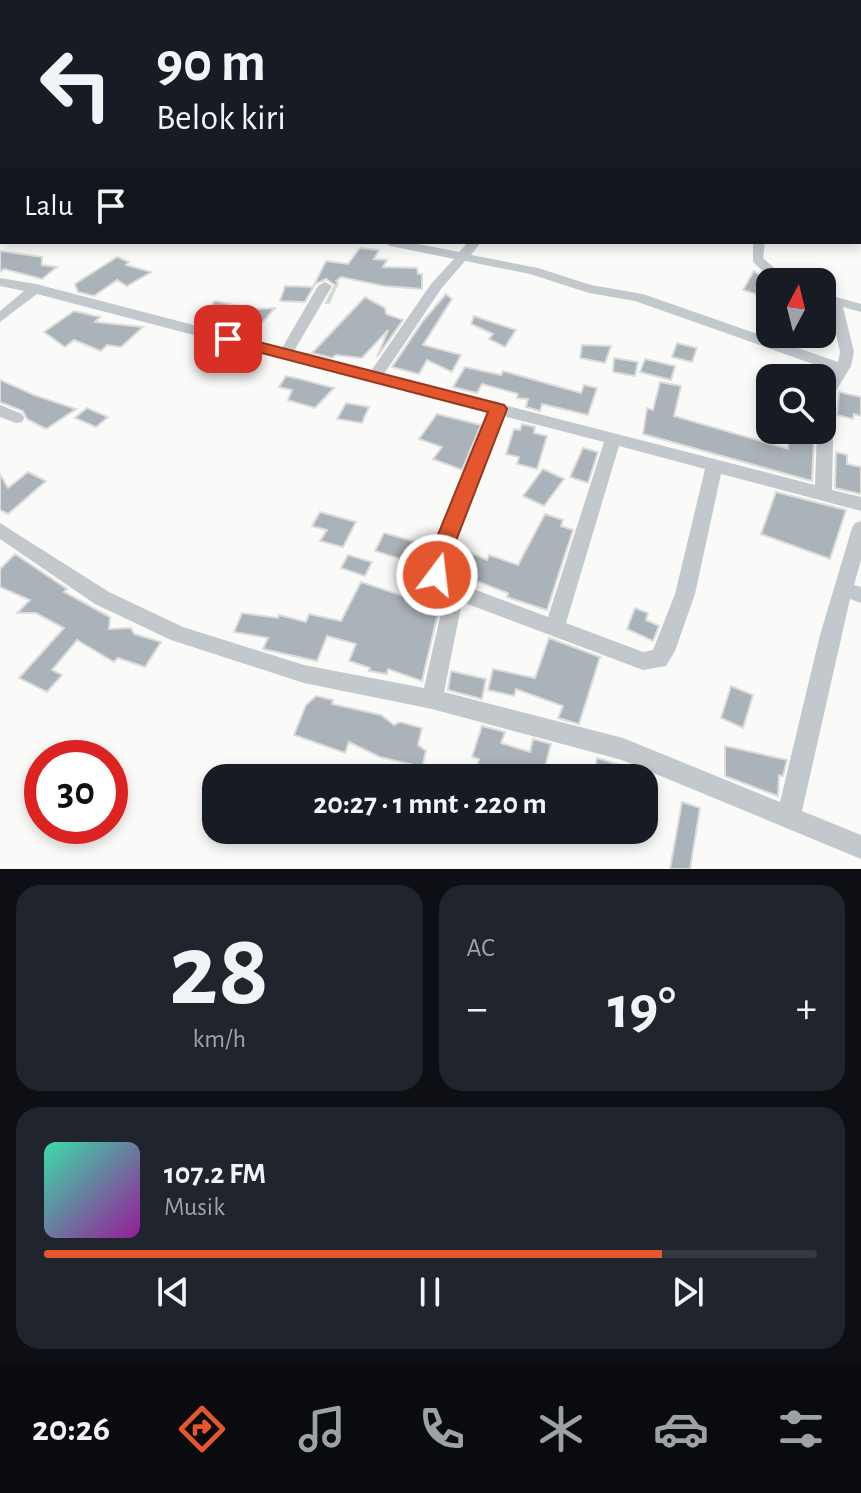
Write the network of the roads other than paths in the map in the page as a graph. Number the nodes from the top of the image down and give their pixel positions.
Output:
1 (400, 244) edge
2 (473, 244) edge
3 (759, 244) edge
4 (463, 256) junction
5 (767, 268) edge
6 (0, 282) edge
7 (325, 286) dead end
8 (36, 288) junction
9 (836, 300) edge
10 (861, 308) edge
11 (0, 318) edge
12 (836, 321) edge
13 (285, 354) junction
14 (842, 369) junction
15 (374, 378) junction
16 (498, 409) junction
17 (0, 410) edge
18 (16, 418) dead end
19 (613, 438) junction
20 (715, 464) junction
21 (823, 495) junction
22 (861, 504) edge
23 (861, 528) edge
24 (0, 530) edge
25 (455, 591) junction
26 (852, 592) edge
27 (554, 629) junction
28 (432, 699) junction
29 (789, 815) junction
30 (861, 847) edge

1 - 4 street
2 - 4 street
3 - 5 street
4 - 14 street
4 - 15 street
6 - 8 street
7 - 13 street
8 - 11 street
8 - 13 street
9 - 10 street
12 - 14 street
13 - 15 street
14 - 21 street
15 - 16 street
16 - 19 street
16 - 25 street
17 - 18 street
19 - 20 street
19 - 27 street
20 - 21 street
20 - 27 street
21 - 22 street
23 - 26 street
24 - 28 street
25 - 27 street
25 - 28 street
26 - 29 street
28 - 29 street
29 - 30 street

